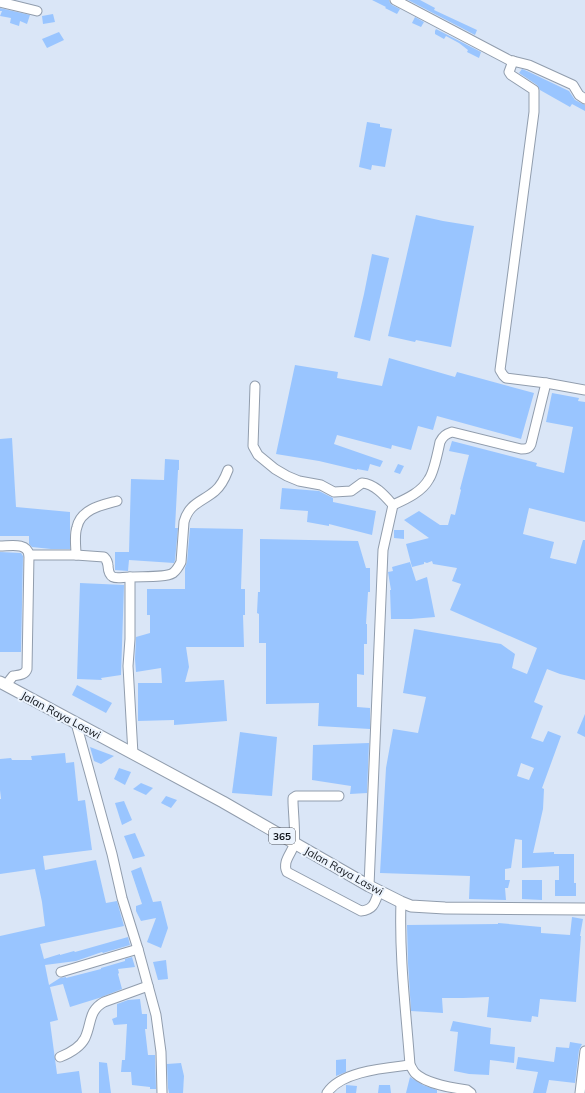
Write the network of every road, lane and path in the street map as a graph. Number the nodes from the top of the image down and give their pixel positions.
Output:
1 (395, 0) edge
2 (0, 2) edge
3 (37, 11) dead end
4 (512, 61) junction
5 (585, 100) edge
6 (546, 383) junction
7 (255, 386) dead end
8 (585, 390) edge
9 (228, 470) dead end
10 (118, 501) dead end
11 (393, 505) junction
12 (0, 546) edge
13 (28, 555) junction
14 (76, 555) junction
15 (130, 577) junction
16 (3, 683) edge
17 (76, 723) junction
18 (133, 754) junction
19 (339, 796) dead end
20 (294, 843) junction
21 (374, 889) junction
22 (401, 902) junction
23 (585, 909) edge
24 (138, 949) junction
25 (61, 972) dead end
26 (148, 986) junction
27 (585, 1051) edge
28 (60, 1057) dead end
29 (410, 1065) junction
30 (162, 1093) edge
31 (327, 1093) edge
32 (471, 1093) edge
33 (580, 1093) edge

1 - 4 street
2 - 3 street
4 - 5 street
4 - 6 street
6 - 8 street
6 - 11 street
7 - 11 street
9 - 15 street
10 - 14 street
11 - 21 street
12 - 13 street
13 - 14 street
13 - 16 street
14 - 15 street
15 - 18 street
16 - 17 main road, Jalan Raya Laswi / 365
17 - 18 main road, Jalan Raya Laswi / 365
17 - 24 street
18 - 20 main road, Jalan Raya Laswi / 365
19 - 20 street
20 - 21 main road, Jalan Raya Laswi / 365
20 - 21 street
21 - 22 main road, Jalan Raya Laswi / 365
22 - 23 main road, Jalan Raya Laswi / 365
22 - 29 street
24 - 25 street
24 - 26 street
26 - 28 street
26 - 30 street
27 - 33 street
29 - 31 street
29 - 32 street

